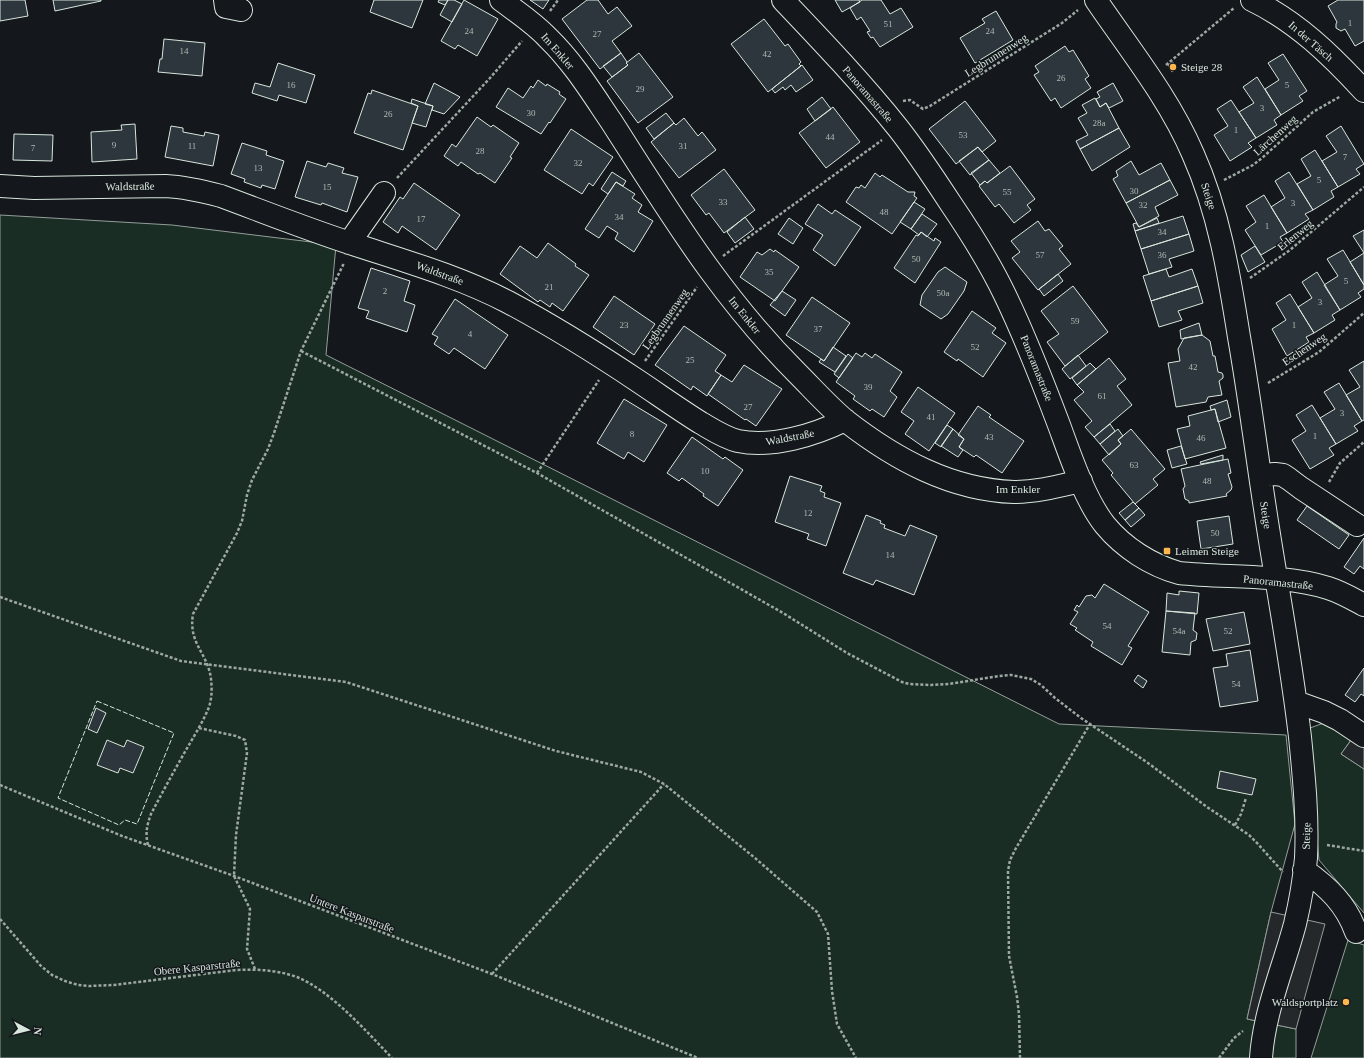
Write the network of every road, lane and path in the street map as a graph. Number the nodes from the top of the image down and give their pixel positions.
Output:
1 (501, 0) edge
2 (558, 0) edge
3 (783, 0) edge
4 (1243, 4) edge
5 (1088, 5) edge
6 (1276, 5) edge
7 (542, 19) junction
8 (1149, 77) junction
9 (1364, 91) edge
10 (905, 100) dead end
11 (1331, 102) dead end
12 (898, 128) junction
13 (411, 163) dead end
14 (0, 186) edge
15 (1364, 187) edge
16 (1206, 188) junction
17 (384, 193) dead end
18 (349, 243) junction
19 (725, 255) dead end
20 (344, 264) dead end
21 (708, 268) junction
22 (1231, 286) junction
23 (1364, 313) edge
24 (301, 351) junction
25 (634, 378) junction
26 (1248, 389) junction
27 (588, 398) dead end
28 (845, 420) junction
29 (1364, 442) edge
30 (538, 473) junction
31 (1260, 475) junction
32 (1332, 476) dead end
33 (1081, 481) junction
34 (1358, 525) dead end
35 (1276, 580) junction
36 (0, 597) edge
37 (1364, 605) edge
38 (208, 665) junction
39 (1296, 702) junction
40 (1090, 724) junction
41 (199, 728) junction
42 (1364, 736) edge
43 (664, 784) junction
44 (0, 785) edge
45 (1246, 798) dead end
46 (1235, 825) junction
47 (1306, 842) junction
48 (148, 845) junction
49 (1364, 851) edge
50 (1304, 875) junction
51 (234, 876) junction
52 (0, 919) edge
53 (1356, 932) dead end
54 (255, 970) junction
55 (492, 974) junction
56 (854, 1057) edge
57 (392, 1058) edge
58 (698, 1058) edge
59 (1020, 1058) edge
60 (1261, 1058) edge

1 - 7 street, Im Enkler
2 - 7 path
3 - 12 street, Panoramastraße
4 - 6 street, In der Täsch
4 - 8 path
5 - 8 street, Steige
5 - 10 path, Legbrunnenweg
6 - 9 street, In der Täsch
7 - 13 path
7 - 21 street, Im Enkler
8 - 16 street, Steige
11 - 16 path, Lärchenweg
12 - 19 path
12 - 33 street, Panoramastraße
14 - 18 street, Waldstraße
15 - 22 path, Erlenweg
16 - 22 street, Steige
17 - 18 street
18 - 25 street, Waldstraße
20 - 24 path
21 - 25 path, Legbrunnenweg
21 - 28 street, Im Enkler
22 - 26 street, Steige
23 - 26 path, Eschenweg
24 - 30 path
24 - 38 path
25 - 28 street, Waldstraße
26 - 31 street, Steige
27 - 30 path
28 - 33 street, Im Enkler
29 - 32 path
30 - 40 path
31 - 34 street
31 - 35 street, Steige
33 - 35 street, Panoramastraße
35 - 37 street, Panoramastraße
35 - 39 street, Steige
36 - 38 path
38 - 41 path
38 - 43 path
39 - 42 street
39 - 47 street, Steige
40 - 46 path
40 - 59 path
41 - 48 path
41 - 51 path
43 - 55 path
43 - 56 path
44 - 48 path, Untere Kasparstraße
45 - 46 path
46 - 50 path
47 - 49 path
47 - 50 street, Steige
48 - 51 path, Untere Kasparstraße
50 - 53 street
50 - 60 street, Steige
51 - 54 path
51 - 55 path, Untere Kasparstraße
52 - 54 path, Obere Kasparstraße
54 - 57 path, Obere Kasparstraße
55 - 58 path, Untere Kasparstraße

